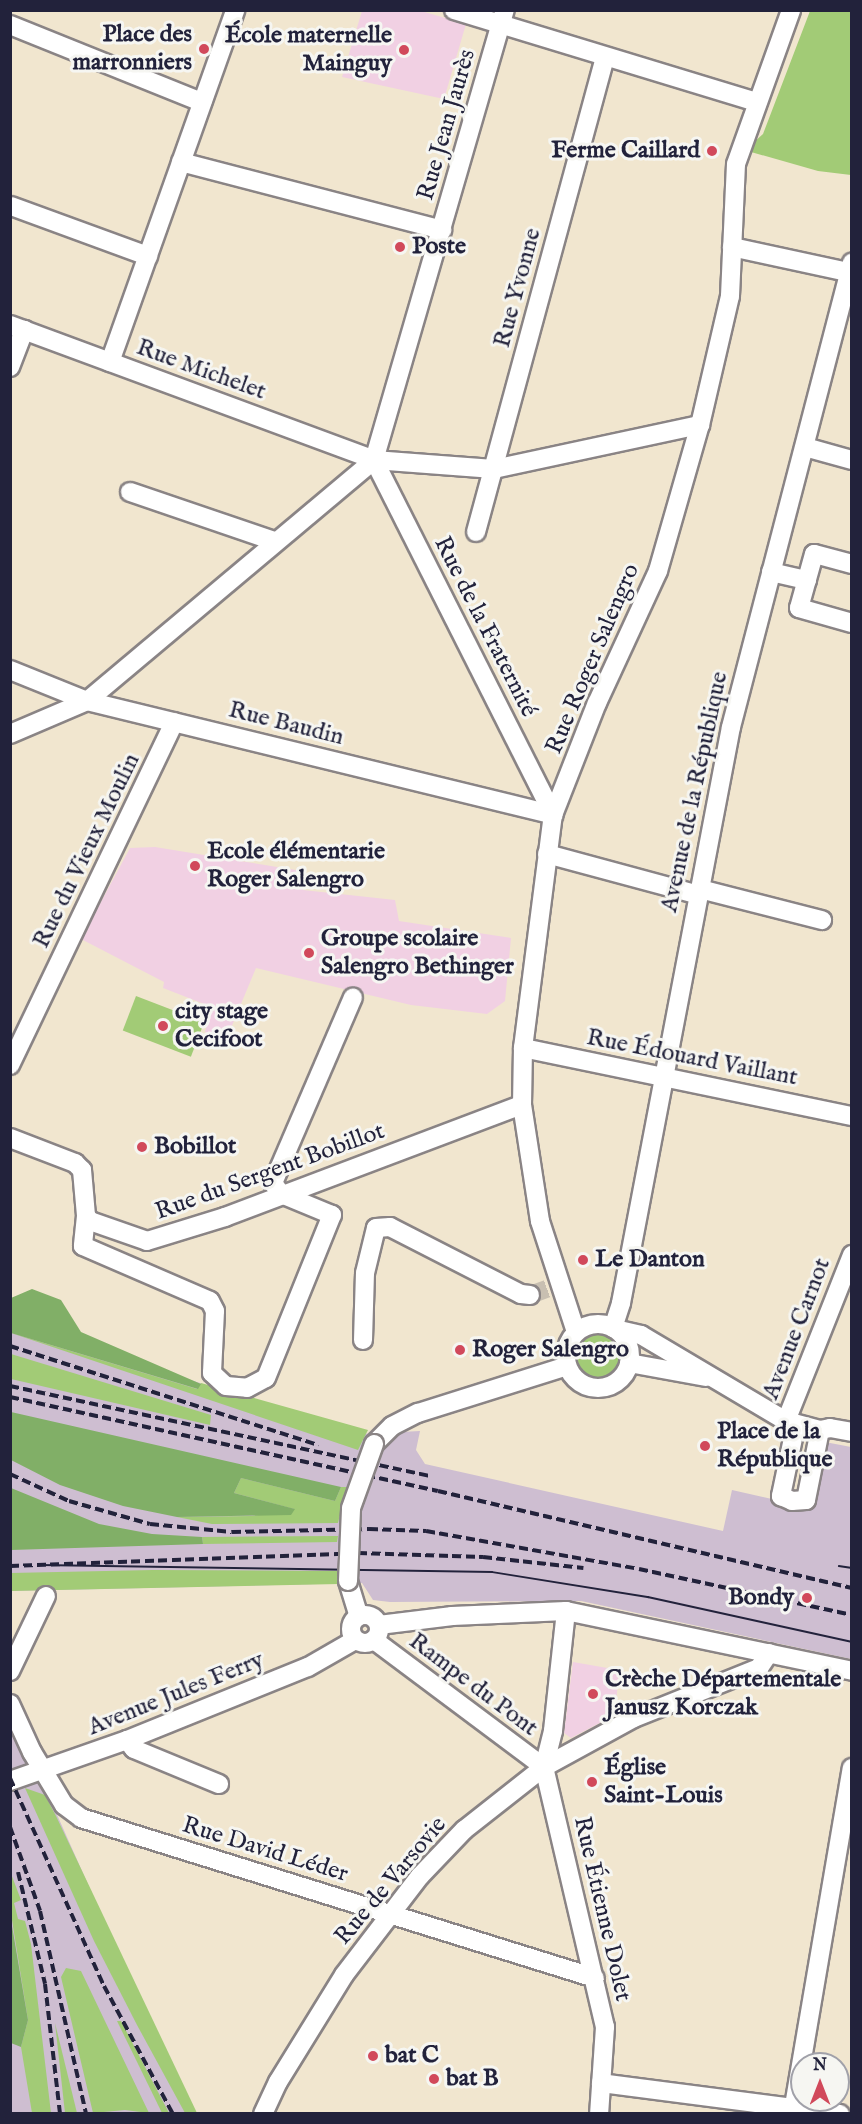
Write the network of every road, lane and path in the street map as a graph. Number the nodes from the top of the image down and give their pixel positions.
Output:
1 (235, 10) edge
2 (454, 10) edge
3 (791, 10) edge
4 (503, 18) edge
5 (10, 25) edge
6 (604, 57) junction
7 (202, 102) junction
8 (757, 102) junction
9 (182, 162) junction
10 (11, 206) edge
11 (441, 230) junction
12 (732, 247) junction
13 (148, 256) junction
14 (851, 269) edge
15 (17, 328) edge
16 (110, 362) junction
17 (10, 367) edge
18 (700, 425) junction
19 (805, 447) junction
20 (374, 460) junction
21 (852, 460) edge
22 (494, 469) junction
23 (130, 492) dead end
24 (477, 532) dead end
25 (274, 541) junction
26 (852, 564) edge
27 (771, 572) junction
28 (807, 580) junction
29 (852, 623) edge
30 (10, 670) edge
31 (87, 701) junction
32 (174, 722) junction
33 (10, 734) edge
34 (553, 815) junction
35 (547, 854) junction
36 (699, 892) junction
37 (822, 920) dead end
38 (353, 997) dead end
39 (523, 1048) junction
40 (10, 1065) edge
41 (662, 1076) junction
42 (522, 1105) junction
43 (852, 1116) edge
44 (10, 1138) edge
45 (281, 1194) junction
46 (86, 1216) junction
47 (852, 1254) edge
48 (530, 1295) tunnel mouth
49 (614, 1328) junction
50 (576, 1332) junction
51 (363, 1340) dead end
52 (629, 1364) junction
53 (567, 1366) junction
54 (711, 1377) junction
55 (791, 1423) junction
56 (820, 1430) junction
57 (852, 1432) edge
58 (46, 1596) dead end
59 (566, 1611) junction
60 (359, 1616) junction
61 (377, 1633) junction
62 (355, 1640) junction
63 (769, 1653) junction
64 (10, 1671) edge
65 (852, 1671) edge
66 (10, 1704) edge
67 (127, 1740) junction
68 (544, 1767) junction
69 (852, 1768) edge
70 (46, 1771) junction
71 (10, 1781) edge
72 (219, 1784) dead end
73 (391, 1914) junction
74 (595, 1978) junction
75 (803, 2052) edge
76 (601, 2083) junction
77 (790, 2106) edge
78 (263, 2114) edge
79 (599, 2114) edge

1 - 7 street
2 - 4 street
3 - 8 street, Rue Roger Salengro
4 - 6 street
4 - 11 street, Rue Jean Jaurès
5 - 7 street
6 - 8 street
6 - 22 street, Rue Yvonne
7 - 9 street
8 - 12 street, Rue Roger Salengro
9 - 11 street
9 - 13 street
10 - 13 street
11 - 20 street, Rue Jean Jaurès
12 - 14 street
12 - 18 street, Rue Roger Salengro
13 - 16 street
14 - 19 street, Avenue de la République
15 - 16 street, Rue Michelet
15 - 17 street
16 - 20 street, Rue Michelet
18 - 22 street, Rue Michelet
18 - 34 street, Rue Roger Salengro
19 - 21 street
19 - 27 street, Avenue de la République
20 - 22 street, Rue Michelet
20 - 25 street
20 - 34 street, Rue de la Fraternité
22 - 24 street, Rue Yvonne
23 - 25 street
25 - 31 street
26 - 28 street
27 - 28 street
27 - 36 street, Avenue de la République
28 - 29 street
30 - 31 street, Rue Baudin
31 - 32 street, Rue Baudin
31 - 33 street
32 - 34 street, Rue Baudin
32 - 40 street, Rue du Vieux Moulin
34 - 35 street, Rue Roger Salengro
35 - 36 street
35 - 39 street, Rue Roger Salengro
36 - 37 street
36 - 41 street, Avenue de la République
38 - 45 street
39 - 41 street, Rue Édouard Vaillant
39 - 42 street, Rue Roger Salengro
41 - 43 street, Rue Édouard Vaillant
41 - 49 street, Avenue de la République
42 - 45 street, Rue du Sergent Bobillot
42 - 50 street, Rue Roger Salengro
44 - 46 street
45 - 46 street, Rue du Sergent Bobillot
45 - 46 street
47 - 55 street, Avenue Carnot
48 - 51 street
49 - 50 street
49 - 52 street
49 - 54 street
50 - 53 street
52 - 53 street
52 - 54 street
53 - 60 street, bridge
54 - 55 street
55 - 56 street
55 - 56 street, Avenue Carnot
56 - 57 street
58 - 64 street
59 - 61 street
59 - 63 street
59 - 68 street, Rue Étienne Dolet
60 - 61 street
60 - 62 street
61 - 62 street
61 - 68 street, Rampe du Pont
62 - 67 street, Avenue Jules Ferry
63 - 65 street
63 - 68 street, Rue de Varsovie
66 - 70 street, Rue David Léder
67 - 70 street, Avenue Jules Ferry
67 - 72 street
68 - 73 street, Rue de Varsovie
68 - 74 street, Rue Étienne Dolet
69 - 75 street
70 - 71 street, Avenue Jules Ferry
70 - 73 street, Rue David Léder
73 - 74 street, Rue David Léder
73 - 78 street, Rue de Varsovie
74 - 76 street, Rue Étienne Dolet
76 - 77 street
76 - 79 street, Rue Étienne Dolet

